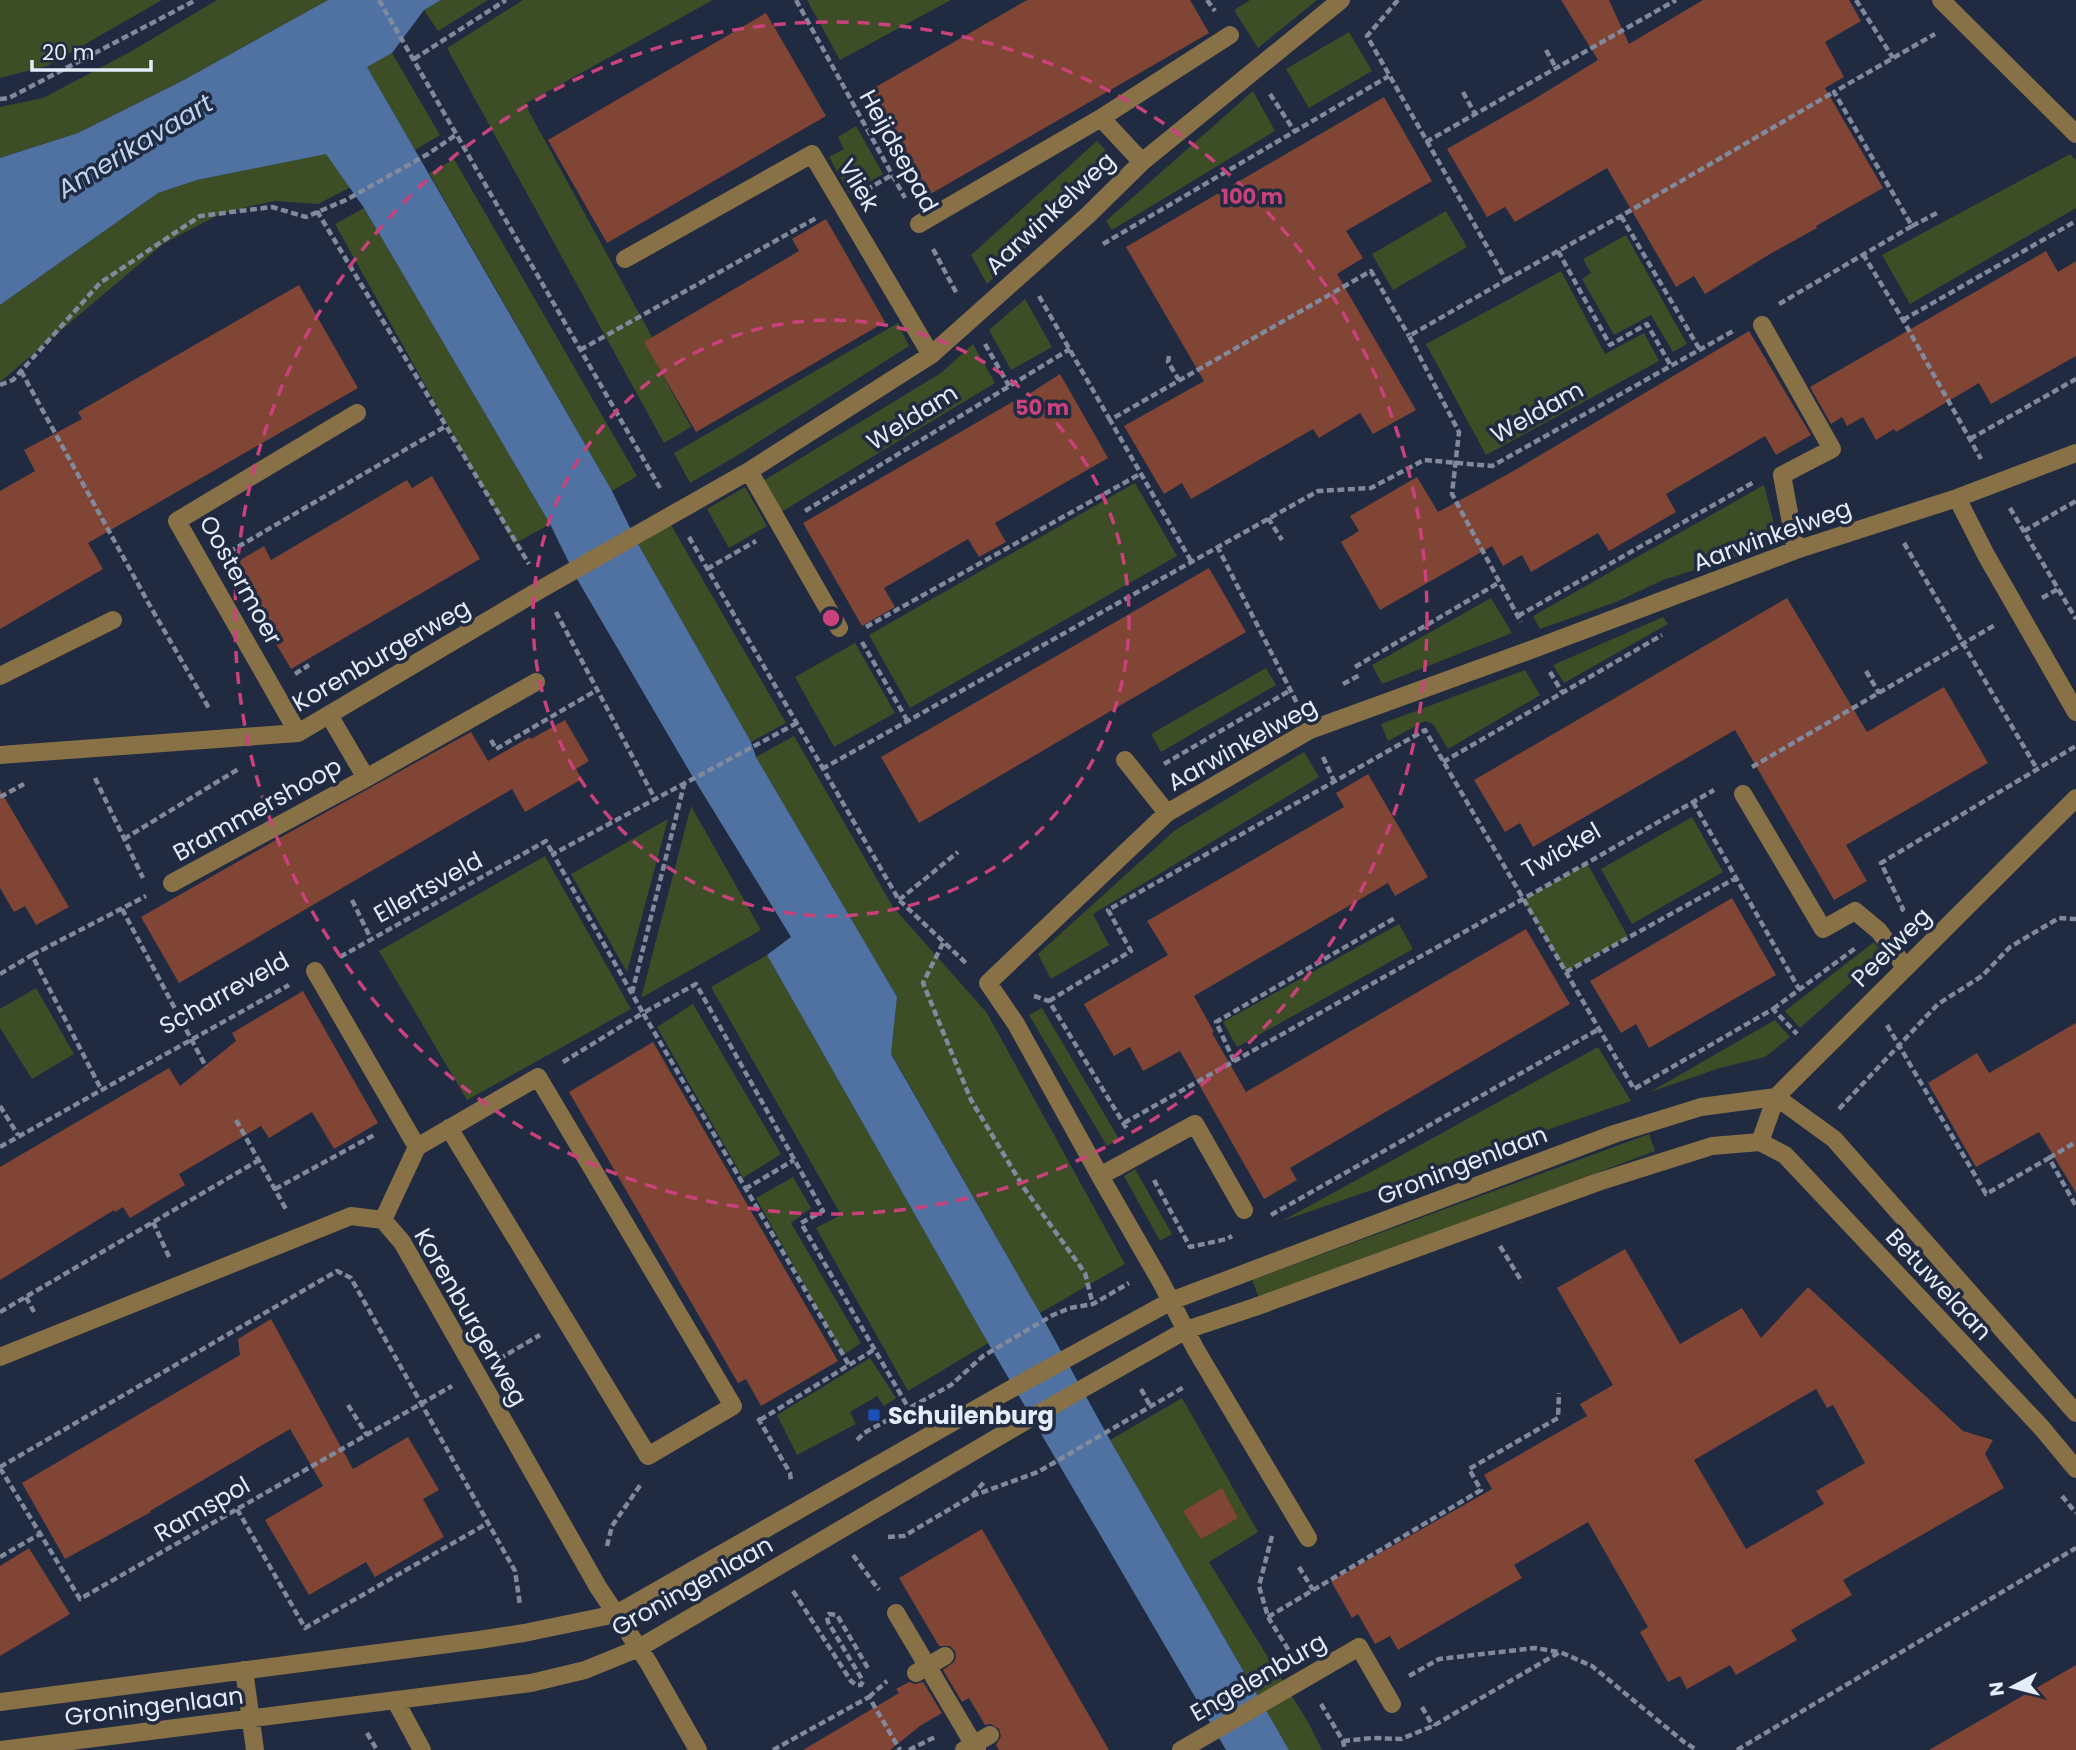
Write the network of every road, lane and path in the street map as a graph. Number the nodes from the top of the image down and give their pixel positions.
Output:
1 (196, 0) edge
2 (379, 0) edge
3 (506, 0) edge
4 (796, 0) edge
5 (1341, 0) edge
6 (1398, 0) edge
7 (1676, 0) edge
8 (1856, 0) edge
9 (1941, 0) edge
10 (1960, 20) junction
11 (1230, 34) dead end
12 (406, 45) dead end
13 (1546, 50) dead end
14 (1894, 58) junction
15 (414, 59) dead end
16 (1556, 68) junction
17 (1255, 71) junction
18 (1389, 76) junction
19 (1462, 92) dead end
20 (1834, 92) junction
21 (0, 99) edge
22 (1475, 114) junction
23 (1101, 118) junction
24 (1295, 132) junction
25 (457, 134) dead end
26 (2076, 134) edge
27 (1426, 142) junction
28 (1142, 162) junction
29 (892, 176) junction
30 (842, 204) junction
31 (317, 211) junction
32 (1937, 213) dead end
33 (1621, 216) junction
34 (2076, 221) edge
35 (919, 224) junction
36 (1912, 226) junction
37 (1103, 244) dead end
38 (1558, 251) junction
39 (1863, 254) junction
40 (625, 259) dead end
41 (1024, 271) junction
42 (1506, 280) junction
43 (971, 319) junction
44 (1760, 319) junction
45 (1903, 320) junction
46 (1409, 335) junction
47 (1070, 349) junction
48 (580, 350) dead end
49 (1700, 350) junction
50 (930, 355) junction
51 (1169, 356) dead end
52 (1671, 366) junction
53 (21, 371) junction
54 (2076, 379) edge
55 (1179, 380) junction
56 (0, 385) edge
57 (1009, 386) junction
58 (357, 413) dead end
59 (1110, 420) junction
60 (446, 426) junction
61 (1970, 439) junction
62 (2076, 453) edge
63 (1455, 463) junction
64 (749, 471) junction
65 (1140, 474) junction
66 (1782, 475) junction
67 (1995, 483) junction
68 (1958, 498) junction
69 (2076, 500) edge
70 (675, 514) joint
71 (1268, 518) junction
72 (780, 527) junction
73 (2024, 531) junction
74 (1282, 540) dead end
75 (1217, 546) junction
76 (1892, 546) dead end
77 (1796, 550) junction
78 (1191, 561) junction
79 (203, 567) junction
80 (708, 569) dead end
81 (1500, 582) junction
82 (543, 588) junction
83 (2019, 611) junction
84 (1518, 616) junction
85 (2076, 619) edge
86 (113, 620) dead end
87 (839, 628) dead end
88 (1670, 630) dead end
89 (1963, 644) junction
90 (1536, 648) junction
91 (1355, 667) dead end
92 (1866, 671) dead end
93 (0, 676) edge
94 (536, 682) dead end
95 (597, 690) junction
96 (1291, 690) junction
97 (1879, 693) junction
98 (2076, 712) edge
99 (329, 715) junction
100 (477, 715) junction
101 (907, 720) junction
102 (797, 723) dead end
103 (1310, 730) junction
104 (298, 733) junction
105 (226, 738) junction
106 (2076, 746) edge
107 (81, 750) junction
108 (0, 755) edge
109 (1125, 760) dead end
110 (1443, 762) junction
111 (240, 768) dead end
112 (822, 769) dead end
113 (2037, 769) junction
114 (1744, 772) dead end
115 (366, 778) junction
116 (1140, 778) junction
117 (30, 780) dead end
118 (1334, 781) junction
119 (684, 784) junction
120 (1723, 784) dead end
121 (1742, 794) dead end
122 (0, 797) edge
123 (2076, 798) edge
124 (655, 799) junction
125 (1693, 802) junction
126 (1167, 813) junction
127 (124, 839) junction
128 (958, 852) dead end
129 (553, 854) junction
130 (1736, 878) junction
131 (172, 883) joint
132 (150, 894) junction
133 (352, 900) dead end
134 (899, 900) dead end
135 (1523, 900) junction
136 (121, 909) junction
137 (1395, 919) dead end
138 (2076, 919) edge
139 (1879, 931) junction
140 (371, 939) junction
141 (943, 943) dead end
142 (32, 955) junction
143 (1906, 967) junction
144 (315, 971) junction
145 (1566, 972) junction
146 (0, 974) edge
147 (1799, 989) junction
148 (632, 993) junction
149 (1872, 1000) junction
150 (1049, 1001) dead end
151 (1773, 1009) junction
152 (643, 1013) junction
153 (1599, 1029) junction
154 (191, 1039) junction
155 (1898, 1046) junction
156 (1817, 1055) junction
157 (1234, 1061) junction
158 (206, 1067) dead end
159 (538, 1077) junction
160 (101, 1089) junction
161 (1776, 1097) junction
162 (0, 1106) edge
163 (1836, 1112) dead end
164 (236, 1120) dead end
165 (401, 1120) junction
166 (1124, 1123) dead end
167 (449, 1128) junction
168 (18, 1135) junction
169 (1760, 1142) junction
170 (2076, 1142) edge
171 (0, 1147) edge
172 (417, 1147) junction
173 (2049, 1158) junction
174 (259, 1160) junction
175 (794, 1160) junction
176 (1100, 1176) junction
177 (275, 1189) junction
178 (746, 1189) junction
179 (2076, 1206) edge
180 (1244, 1210) dead end
181 (1263, 1219) dead end
182 (383, 1220) junction
183 (153, 1222) junction
184 (1236, 1234) dead end
185 (301, 1236) junction
186 (1508, 1238) dead end
187 (1227, 1239) dead end
188 (1154, 1269) junction
189 (1522, 1282) dead end
190 (182, 1284) junction
191 (1171, 1301) junction
192 (1093, 1304) junction
193 (0, 1312) edge
194 (565, 1319) junction
195 (1186, 1330) junction
196 (875, 1349) junction
197 (0, 1357) edge
198 (849, 1365) junction
199 (476, 1373) junction
200 (1191, 1383) dead end
201 (951, 1384) dead end
202 (1559, 1393) dead end
203 (422, 1403) junction
204 (348, 1405) dead end
205 (733, 1406) junction
206 (909, 1407) dead end
207 (2076, 1413) edge
208 (759, 1420) junction
209 (367, 1435) junction
210 (648, 1456) junction
211 (0, 1467) edge
212 (2076, 1469) edge
213 (2059, 1491) dead end
214 (972, 1496) dead end
215 (802, 1507) junction
216 (237, 1509) junction
217 (2076, 1513) edge
218 (488, 1523) junction
219 (1271, 1526) dead end
220 (40, 1534) junction
221 (1308, 1538) dead end
222 (847, 1545) dead end
223 (2076, 1548) edge
224 (0, 1557) edge
225 (787, 1581) dead end
226 (598, 1587) junction
227 (520, 1609) dead end
228 (896, 1613) joint
229 (616, 1614) junction
230 (639, 1648) junction
231 (1560, 1652) junction
232 (945, 1656) dead end
233 (244, 1670) junction
234 (869, 1670) dead end
235 (916, 1673) dead end
236 (1411, 1675) dead end
237 (395, 1700) junction
238 (0, 1702) edge
239 (1392, 1704) dead end
240 (1426, 1714) dead end
241 (251, 1718) junction
242 (1433, 1726) junction
243 (990, 1735) dead end
244 (1343, 1741) dead end
245 (0, 1749) edge
246 (255, 1750) edge
247 (422, 1750) edge
248 (698, 1750) edge
249 (773, 1750) edge
250 (900, 1750) edge
251 (964, 1750) edge
252 (977, 1750) edge
253 (1181, 1750) edge
254 (1697, 1750) edge
255 (1737, 1750) edge

1 - 21 path
2 - 12 path
3 - 15 path
4 - 29 path, Heijdsepad
5 - 17 street, Aarwinkelweg
6 - 18 path
7 - 16 path
8 - 14 path
9 - 10 street
10 - 14 path
10 - 26 street
11 - 23 street
13 - 16 path
14 - 20 path
16 - 22 path
17 - 24 path
17 - 28 street, Aarwinkelweg
18 - 24 path
18 - 27 path
19 - 22 path
20 - 33 path
20 - 36 path
22 - 27 path
23 - 28 street
23 - 35 street
24 - 37 path
25 - 31 path
27 - 42 path
28 - 41 street, Aarwinkelweg
29 - 30 path
29 - 35 path, Heijdsepad
30 - 40 street, Vliek
30 - 48 path
30 - 50 street, Vliek
31 - 53 path
31 - 60 path
32 - 36 path, Weldam
33 - 38 path
33 - 49 path
34 - 45 path
35 - 43 path, Heijdsepad
36 - 39 path, Weldam
38 - 42 path
38 - 52 path
39 - 44 path, Weldam
39 - 45 path
41 - 43 street, Aarwinkelweg
41 - 47 path
42 - 46 path
43 - 50 street, Aarwinkelweg
43 - 57 path, Heijdsepad
44 - 49 path, Weldam
44 - 66 street
45 - 61 path
46 - 55 path
46 - 63 path
47 - 57 path, Weldam
47 - 59 path
49 - 52 path, Weldam
50 - 64 street, Aarwinkelweg
51 - 55 path
52 - 63 path, Weldam
53 - 56 path
53 - 105 path
54 - 61 path
55 - 59 path
57 - 72 path, Weldam
58 - 79 street, Oostermoer
59 - 65 path
60 - 79 path
60 - 82 path
61 - 67 path
62 - 67 street, Aarwinkelweg
63 - 71 path, Weldam
63 - 81 path
64 - 70 street, Aarwinkelweg
64 - 72 street
65 - 78 path
65 - 101 path
66 - 77 street
66 - 84 path
67 - 68 street, Aarwinkelweg
67 - 73 path
68 - 77 street, Aarwinkelweg
68 - 83 street
69 - 73 path
70 - 82 street, Korenburgerweg
71 - 74 path
71 - 75 path, Weldam
72 - 80 path, Weldam
72 - 87 street
73 - 85 path
75 - 78 path, Weldam
75 - 96 path
76 - 89 path
77 - 90 street, Aarwinkelweg
78 - 101 path, Weldam
79 - 104 street, Oostermoer
81 - 84 path
81 - 91 path
82 - 95 path
82 - 99 street, Korenburgerweg
83 - 89 path
83 - 98 street
84 - 90 path
86 - 93 street
88 - 110 path
89 - 97 path
89 - 113 path
90 - 103 street, Aarwinkelweg
92 - 97 path
94 - 100 street, Brammershoop
95 - 100 path
95 - 124 path
96 - 103 path
96 - 116 path
97 - 114 path
99 - 104 street, Korenburgerweg
99 - 115 street, Brammershoop
100 - 115 street, Brammershoop
101 - 112 path, Weldam
102 - 119 path
103 - 118 path
103 - 126 street, Aarwinkelweg
104 - 105 street, Korenburgerweg
105 - 107 street, Korenburgerweg
106 - 113 path
107 - 108 street, Korenburgerweg
107 - 127 path
109 - 116 street
110 - 118 path
110 - 135 path
111 - 127 path
113 - 139 path
115 - 131 street, Brammershoop
116 - 126 street
117 - 122 path
118 - 150 path
119 - 124 path
119 - 148 path
120 - 125 path, Twickel
121 - 139 street
123 - 143 street, Peelweg
124 - 129 path
125 - 130 path
125 - 135 path, Twickel
126 - 176 street, Aarwinkelweg
127 - 132 path
128 - 134 path
129 - 140 path, Ellertsveld
129 - 148 path
130 - 145 path
130 - 147 path
131 - 132 path
132 - 136 path
133 - 140 path
135 - 145 path
135 - 157 path, Twickel
136 - 142 path
136 - 154 path
137 - 157 path
138 - 155 path
139 - 143 street
139 - 147 path
140 - 144 path, Ellertsveld
141 - 192 path
142 - 146 path
142 - 160 path
143 - 149 street, Peelweg
144 - 154 path, Scharreveld
144 - 165 street, Scharreveld
145 - 153 path
147 - 151 path
148 - 152 path
149 - 155 path
149 - 156 street, Peelweg
151 - 153 path
151 - 156 path
152 - 159 path
152 - 175 path
152 - 178 path
153 - 181 path
154 - 158 path
154 - 160 path, Scharreveld
155 - 163 path
155 - 173 path
156 - 161 street, Peelweg
157 - 166 path, Twickel
159 - 167 street
159 - 205 street
160 - 168 path, Scharreveld
161 - 169 street, Peelweg
161 - 191 street, Groningenlaan
161 - 207 street, Betuwelaan
162 - 168 path
164 - 174 path
165 - 172 street, Scharreveld
165 - 177 path
167 - 172 street
167 - 194 street
168 - 171 path, Scharreveld
169 - 195 street, Groningenlaan
169 - 212 street, Betuwelaan
170 - 173 path
172 - 182 street
173 - 179 path
174 - 177 path
174 - 183 path
175 - 178 path
175 - 196 path
176 - 180 street
176 - 188 street, Aarwinkelweg
177 - 185 path
178 - 198 path
182 - 185 street, Korenburgerweg
182 - 199 street, Korenburgerweg
183 - 190 path
183 - 193 path
184 - 187 path
185 - 190 street, Korenburgerweg
186 - 189 path
188 - 191 street, Aarwinkelweg
188 - 192 path
190 - 197 street, Korenburgerweg
191 - 195 street
191 - 215 street, Groningenlaan
192 - 201 path
194 - 199 path, Ramspol
194 - 210 street
195 - 221 street
195 - 230 street, Groningenlaan
196 - 198 path
196 - 206 path
198 - 208 path
199 - 203 path, Ramspol
199 - 226 street, Korenburgerweg
200 - 214 path
202 - 219 path
203 - 209 path, Ramspol
203 - 211 path, Ramspol
203 - 218 path
204 - 209 path
205 - 208 path
205 - 210 street
208 - 215 path
209 - 216 path, Ramspol
210 - 226 path
211 - 220 path, Ramspol
213 - 217 path
215 - 229 street, Groningenlaan
216 - 218 path
216 - 220 path, Ramspol
218 - 227 path
220 - 224 path
222 - 228 path
223 - 255 path
225 - 234 path
226 - 229 street, Korenburgerweg
228 - 252 street
229 - 230 street, Korenburgerweg
229 - 233 street, Groningenlaan
230 - 237 street, Groningenlaan
230 - 248 street
231 - 236 path
231 - 242 path
231 - 254 path
232 - 235 street, bridge
233 - 238 street, Groningenlaan
233 - 241 street
237 - 241 street, Groningenlaan
237 - 247 street
239 - 253 street, Engelenburg, bridge
240 - 242 path
241 - 245 street, Groningenlaan
241 - 246 street
242 - 244 path
243 - 251 street, bridge
249 - 250 path

